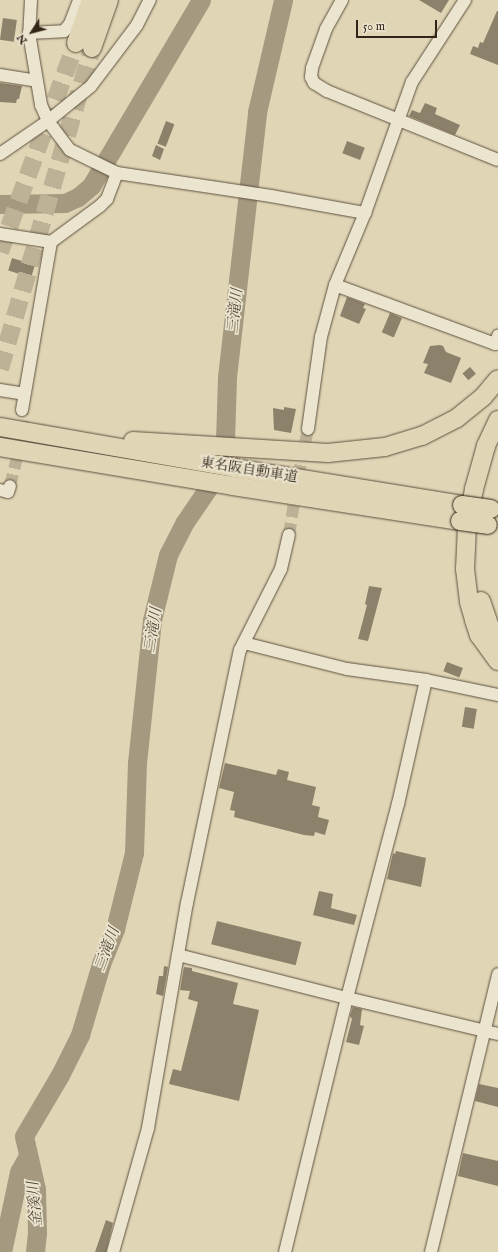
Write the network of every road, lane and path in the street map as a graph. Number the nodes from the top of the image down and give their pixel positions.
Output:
1 (31, 0) edge
2 (79, 0) edge
3 (91, 0) edge
4 (109, 0) edge
5 (150, 0) edge
6 (342, 0) edge
7 (465, 0) edge
8 (29, 33) junction
9 (0, 75) edge
10 (36, 81) junction
11 (399, 120) junction
12 (48, 121) junction
13 (0, 154) edge
14 (498, 160) edge
15 (113, 172) junction
16 (365, 213) junction
17 (0, 234) edge
18 (51, 242) junction
19 (335, 284) junction
20 (498, 336) edge
21 (498, 379) edge
22 (0, 390) edge
23 (24, 394) junction
24 (22, 410) tunnel mouth
25 (498, 420) edge
26 (0, 427) edge
27 (308, 429) tunnel mouth
28 (0, 446) edge
29 (143, 447) junction
30 (498, 452) edge
31 (461, 513) junction
32 (495, 520) edge
33 (289, 535) tunnel mouth
34 (498, 641) edge
35 (244, 643) junction
36 (498, 661) edge
37 (426, 680) junction
38 (498, 695) edge
39 (178, 955) junction
40 (498, 974) edge
41 (347, 998) junction
42 (484, 1030) junction
43 (498, 1034) edge
44 (113, 1252) edge
45 (286, 1252) edge
46 (430, 1252) edge

1 - 8 street
2 - 8 street
3 - 4 highway
5 - 12 street
6 - 11 street
7 - 11 street
8 - 10 street
9 - 10 street
10 - 12 street
11 - 14 street
11 - 16 street
12 - 13 street
12 - 15 street
15 - 16 street
15 - 18 street
16 - 19 street
17 - 18 street
18 - 23 street
19 - 20 street
19 - 27 street
21 - 29 highway
22 - 23 street
23 - 24 street
25 - 36 highway
26 - 29 highway, 東名阪自動車道
28 - 31 highway, 東名阪自動車道
29 - 31 highway, 東名阪自動車道
30 - 34 highway
31 - 32 highway, 東名阪自動車道, bridge
33 - 35 street
35 - 37 street
35 - 39 street
37 - 38 street
37 - 41 street
39 - 41 street
39 - 44 street
40 - 42 street
41 - 42 street
41 - 45 street
42 - 43 street
42 - 46 street

